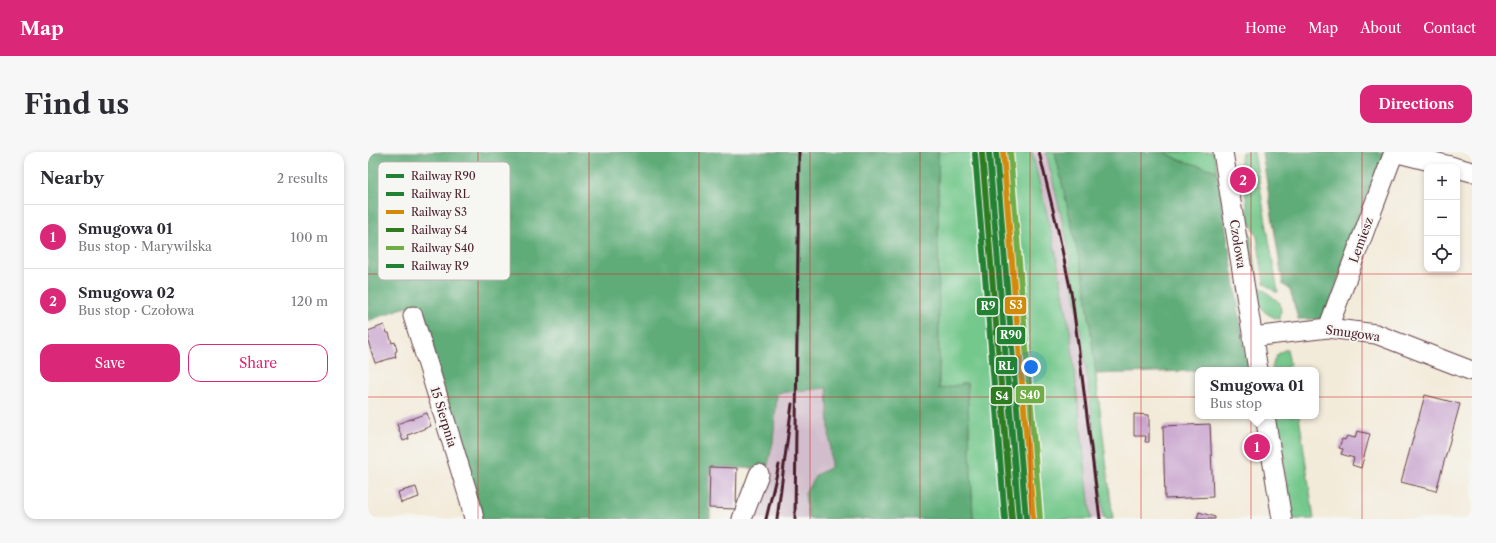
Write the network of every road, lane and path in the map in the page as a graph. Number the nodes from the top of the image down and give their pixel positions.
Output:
1 (1223, 152) edge
2 (1394, 152) edge
3 (1442, 164) edge
4 (1460, 169) edge
5 (1472, 172) edge
6 (413, 316) dead end
7 (1328, 328) junction
8 (1252, 337) junction
9 (1257, 367) edge
10 (1472, 371) edge
11 (1265, 419) edge
12 (759, 474) dead end
13 (474, 519) edge
14 (742, 519) edge
15 (1282, 519) edge

1 - 8 street, Czołowa
2 - 3 street
2 - 7 street, Lemiesz
4 - 5 street
6 - 13 street, 15 Sierpnia
7 - 8 street, Smugowa
7 - 10 street, Smugowa
8 - 9 street, Czołowa
11 - 15 street
12 - 14 street

